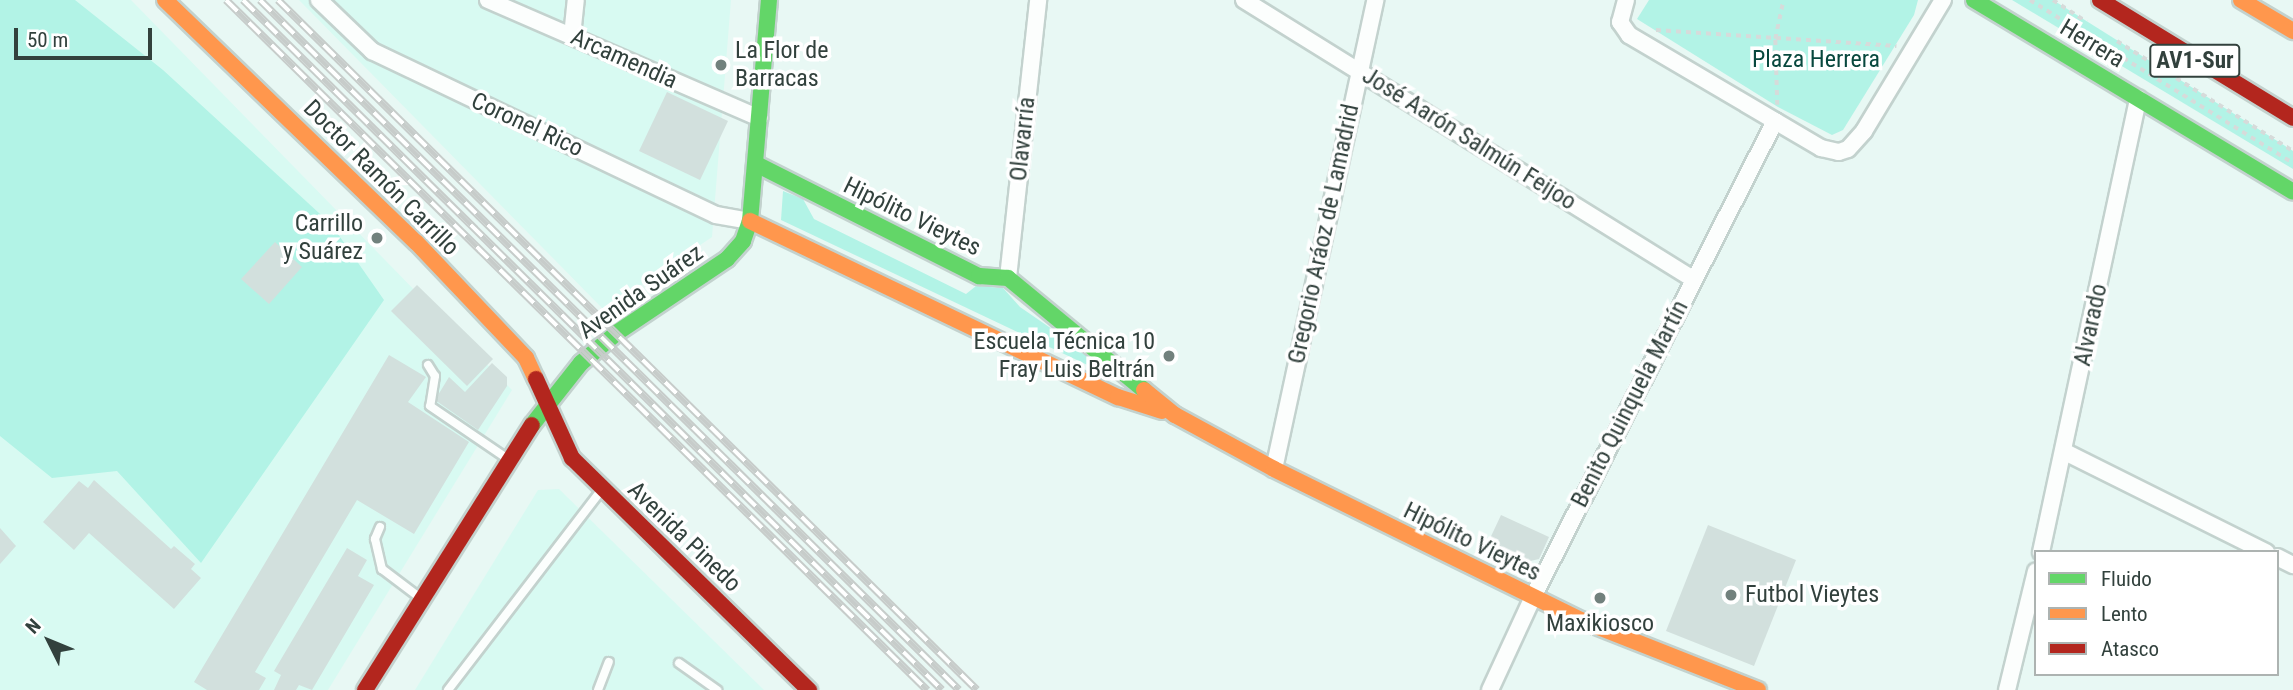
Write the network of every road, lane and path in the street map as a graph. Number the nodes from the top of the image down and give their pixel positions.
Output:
1 (165, 0) edge
2 (319, 0) edge
3 (488, 0) edge
4 (576, 0) edge
5 (769, 0) edge
6 (1038, 0) edge
7 (1244, 0) edge
8 (1376, 0) edge
9 (1783, 0) edge
10 (1943, 0) edge
11 (1974, 0) edge
12 (2030, 0) edge
13 (2053, 0) edge
14 (2099, 0) edge
15 (2241, 0) edge
16 (1624, 3) edge
17 (2098, 29) dead end
18 (2293, 31) edge
19 (572, 36) junction
20 (2109, 36) dead end
21 (1774, 39) junction
22 (1643, 44) junction
23 (1915, 46) junction
24 (1359, 70) junction
25 (2138, 98) junction
26 (760, 118) junction
27 (2293, 118) edge
28 (1775, 121) junction
29 (2293, 151) edge
30 (2293, 163) edge
31 (756, 164) junction
32 (2293, 192) edge
33 (750, 221) junction
34 (1008, 278) junction
35 (1693, 279) junction
36 (428, 365) dead end
37 (546, 403) junction
38 (1175, 415) junction
39 (2065, 452) junction
40 (508, 459) junction
41 (1274, 469) junction
42 (602, 489) junction
43 (380, 527) dead end
44 (2040, 550) edge
45 (2262, 550) edge
46 (2034, 579) edge
47 (1533, 597) junction
48 (422, 598) junction
49 (609, 662) dead end
50 (679, 663) dead end
51 (714, 689) edge
52 (365, 690) edge
53 (448, 690) edge
54 (598, 690) edge
55 (808, 690) edge
56 (1490, 690) edge
57 (1758, 690) edge
58 (2007, 690) edge

1 - 37 main road, Doctor Ramón Carrillo
2 - 33 street, Coronel Rico
3 - 19 street, Arcamendia
4 - 19 street
5 - 26 main road, Avenida Suárez
6 - 34 street, Olavarría
7 - 24 street, José Aarón Salmún Feijoo
8 - 24 street, Gregorio Aráoz de Lamadrid
9 - 21 path
10 - 23 street
11 - 25 main road, Herrera
12 - 30 path
13 - 17 path
14 - 27 main road, AV1-Sur
15 - 18 main road, AV1-Sur
16 - 22 street
19 - 26 street, Arcamendia
20 - 29 path
21 - 22 path
21 - 23 path
21 - 28 path
22 - 28 street
23 - 28 street
24 - 35 street, José Aarón Salmún Feijoo
24 - 41 street, Gregorio Aráoz de Lamadrid
25 - 32 main road, Herrera
25 - 39 street, Alvarado
26 - 31 main road, Avenida Suárez
28 - 35 street, Benito Quinquela Martín
31 - 33 main road, Avenida Suárez
31 - 34 main road, Hipólito Vieytes
33 - 37 main road, Avenida Suárez
33 - 38 main road, Hipólito Vieytes
34 - 38 main road, Hipólito Vieytes
35 - 47 street, Benito Quinquela Martín
36 - 40 lane
37 - 40 main road, Avenida Suárez
37 - 42 main road, Avenida Pinedo
38 - 41 main road, Hipólito Vieytes
39 - 44 street, Alvarado
39 - 45 street
40 - 48 main road, Avenida Suárez
41 - 47 main road, Hipólito Vieytes
42 - 53 lane
42 - 55 main road, Avenida Pinedo
43 - 48 lane
46 - 58 street
47 - 56 street, Benito Quinquela Martín
47 - 57 main road, Hipólito Vieytes
48 - 52 main road, Avenida Suárez
49 - 54 lane
50 - 51 lane

